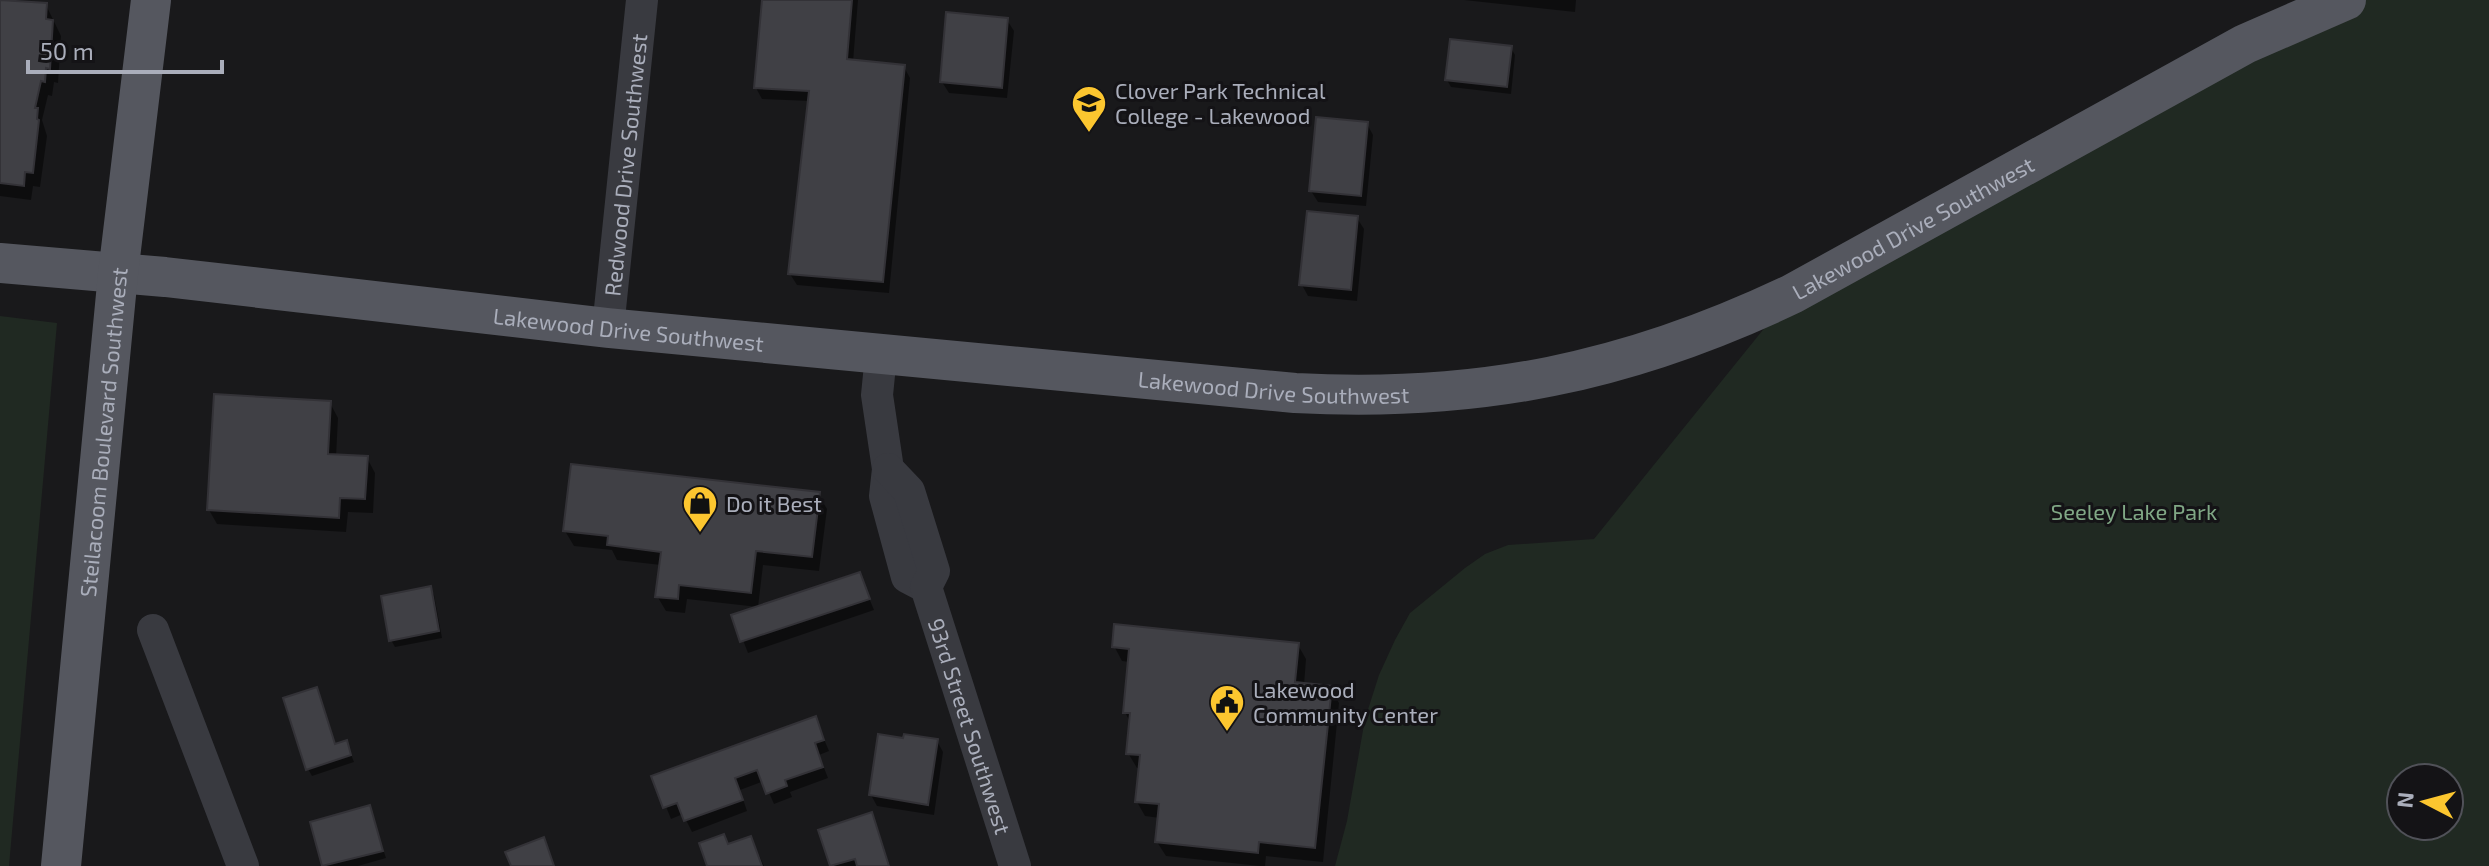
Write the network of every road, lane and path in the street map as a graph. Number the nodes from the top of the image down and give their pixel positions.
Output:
1 (151, 0) edge
2 (642, 0) edge
3 (2346, 0) edge
4 (0, 263) edge
5 (118, 274) junction
6 (608, 328) junction
7 (881, 355) junction
8 (153, 630) dead end
9 (61, 866) edge
10 (243, 866) edge
11 (1015, 866) edge

1 - 5 main road, Steilacoom Boulevard Southwest
2 - 6 street, Redwood Drive Southwest
3 - 7 main road, Lakewood Drive Southwest
4 - 5 main road, Lakewood Drive Southwest
5 - 6 main road, Lakewood Drive Southwest
5 - 9 main road, Steilacoom Boulevard Southwest
6 - 7 main road, Lakewood Drive Southwest
7 - 11 street, 93rd Street Southwest
8 - 10 street

